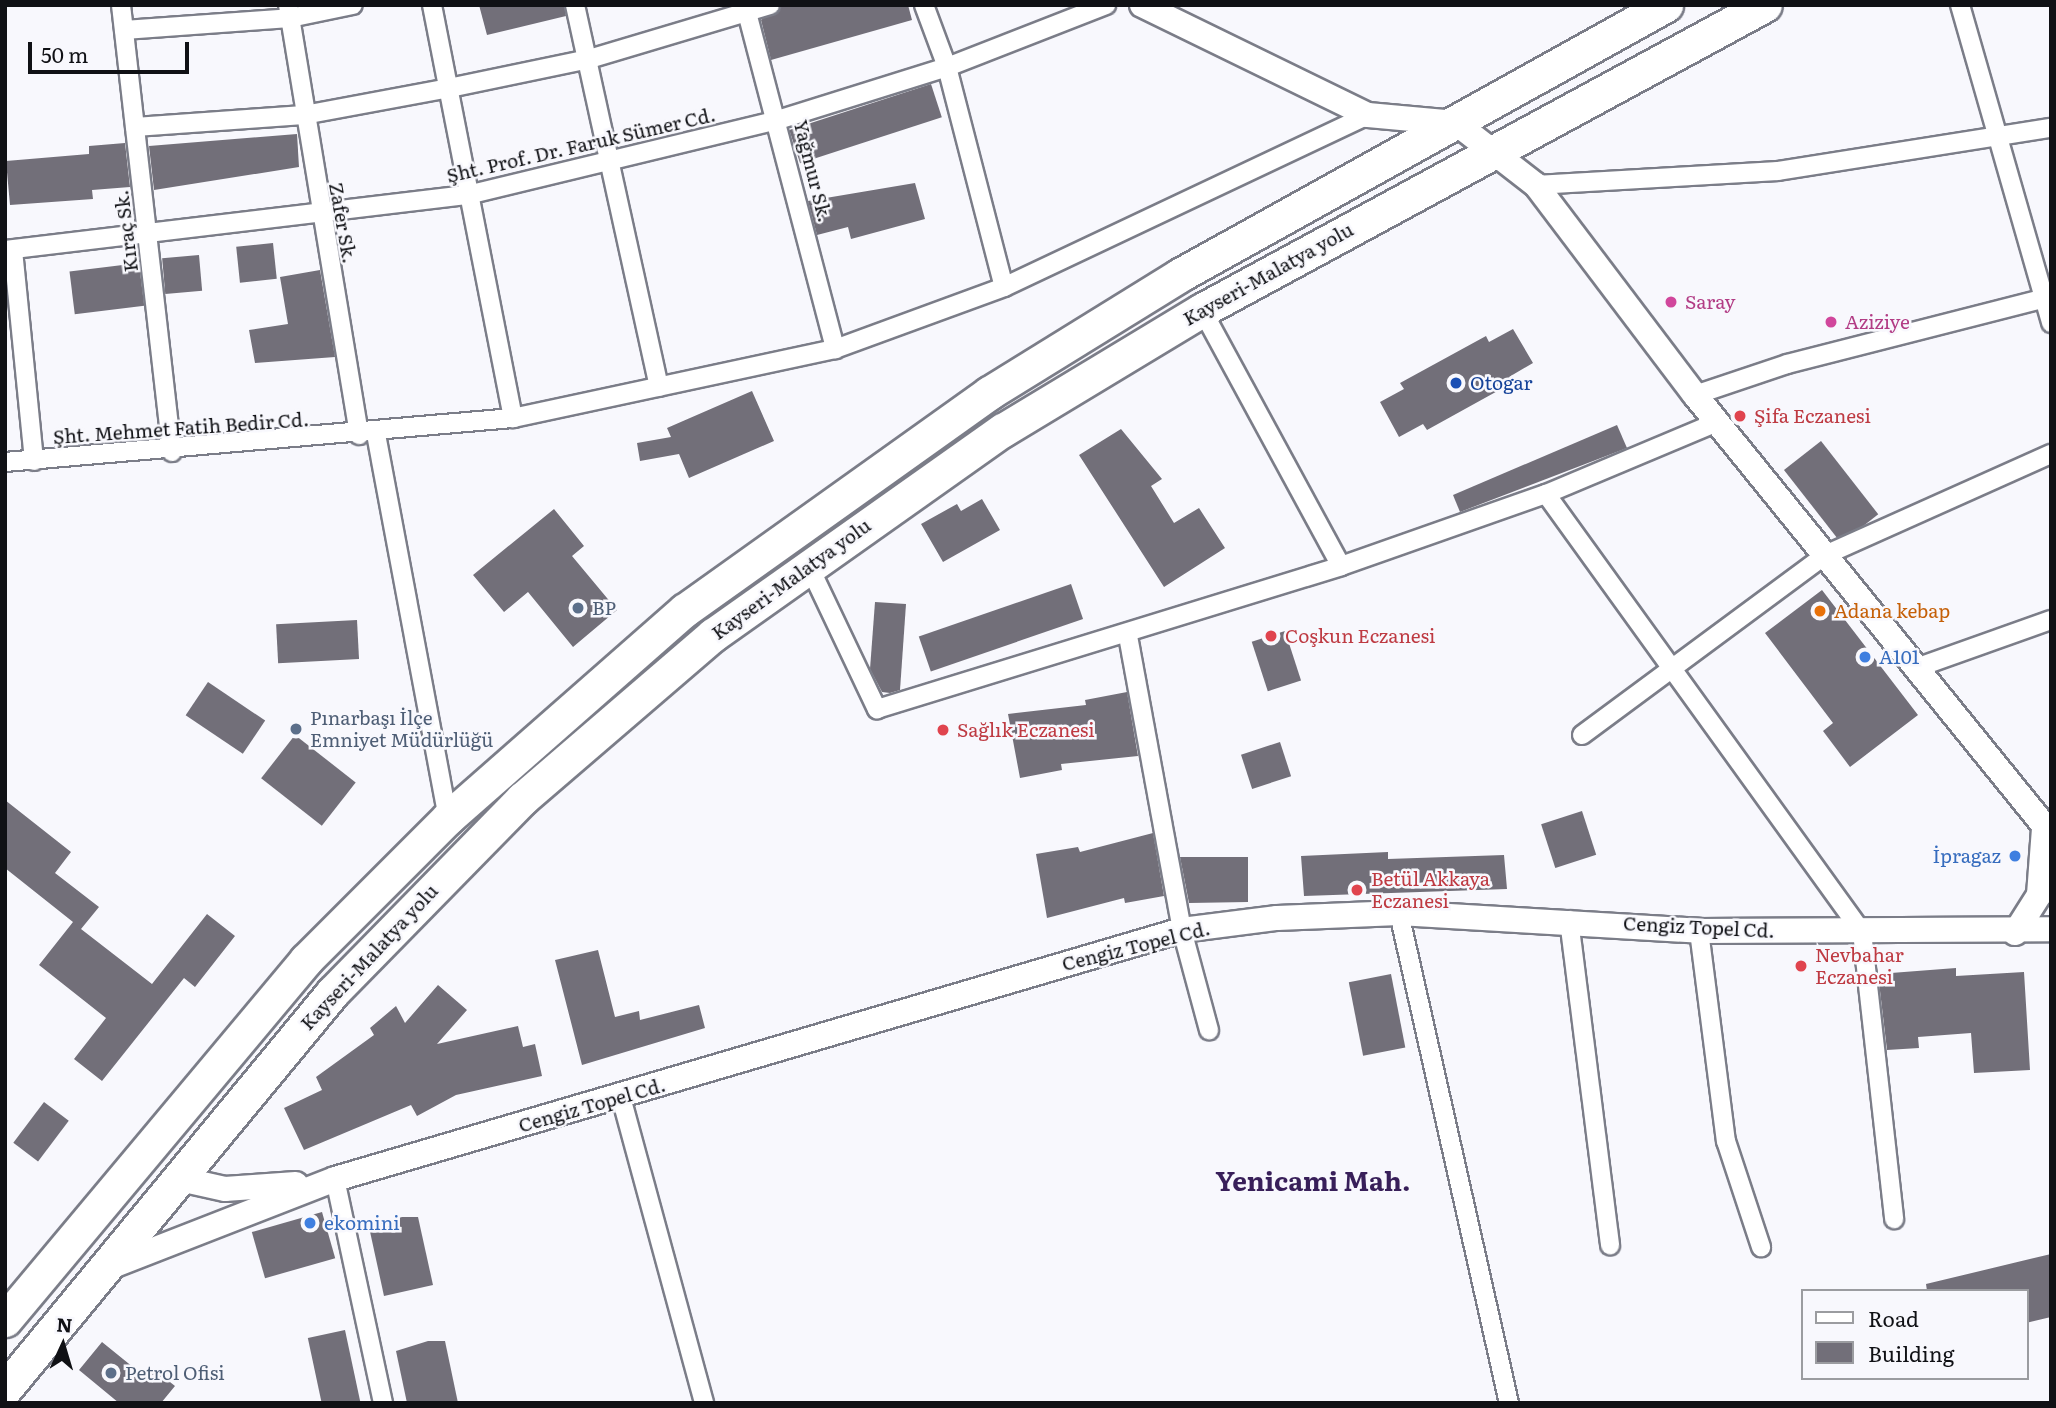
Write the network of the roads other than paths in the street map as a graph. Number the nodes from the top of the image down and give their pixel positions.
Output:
1 (121, 5) edge
2 (353, 5) edge
3 (432, 5) edge
4 (575, 5) edge
5 (771, 5) edge
6 (923, 5) edge
7 (1106, 5) edge
8 (1142, 5) edge
9 (1666, 5) edge
10 (1765, 5) edge
11 (1960, 5) edge
12 (746, 9) edge
13 (289, 12) edge
14 (124, 30) junction
15 (589, 60) junction
16 (947, 67) junction
17 (449, 88) junction
18 (304, 115) junction
19 (1368, 115) junction
20 (779, 120) junction
21 (1456, 122) junction
22 (135, 127) junction
23 (2051, 128) edge
24 (1997, 140) junction
25 (1492, 149) junction
26 (610, 164) junction
27 (1536, 185) junction
28 (468, 195) junction
29 (318, 209) junction
30 (147, 235) junction
31 (9, 250) edge
32 (1004, 287) junction
33 (2042, 299) junction
34 (1202, 310) junction
35 (2051, 323) edge
36 (835, 349) junction
37 (659, 387) junction
38 (1695, 395) junction
39 (513, 418) junction
40 (1717, 422) junction
41 (367, 435) junction
42 (172, 452) junction
43 (2051, 454) edge
44 (34, 461) junction
45 (5, 462) edge
46 (1546, 494) junction
47 (1825, 555) junction
48 (808, 564) junction
49 (1341, 566) junction
50 (2051, 620) edge
51 (1128, 636) junction
52 (1916, 668) junction
53 (1669, 669) junction
54 (1582, 735) dead end
55 (448, 818) junction
56 (2048, 831) edge
57 (1399, 913) junction
58 (1569, 919) junction
59 (2051, 929) edge
60 (1182, 930) junction
61 (1699, 931) junction
62 (1862, 932) junction
63 (2015, 933) junction
64 (1209, 1030) dead end
65 (621, 1097) junction
66 (180, 1179) junction
67 (335, 1180) junction
68 (1894, 1219) dead end
69 (1610, 1245) dead end
70 (1761, 1247) dead end
71 (101, 1271) junction
72 (5, 1320) edge
73 (5, 1389) edge
74 (383, 1403) edge
75 (704, 1403) edge
76 (1508, 1403) edge

1 - 14 street, Kıraç Sk.
2 - 13 street
3 - 17 street
4 - 15 street
5 - 12 street
6 - 16 street
7 - 16 street, Şht. Prof. Dr. Faruk Sümer Cd.
8 - 19 main road
9 - 21 highway, Kayseri-Malatya yolu
10 - 25 highway, Kayseri-Malatya yolu
11 - 24 street
12 - 15 street
12 - 20 street, Yağmur Sk.
13 - 14 street
13 - 18 street, Zafer Sk.
14 - 22 street, Kıraç Sk.
15 - 17 street
15 - 26 street
16 - 20 street, Şht. Prof. Dr. Faruk Sümer Cd.
16 - 32 street
17 - 18 street
17 - 28 street
18 - 22 street
18 - 29 street, Zafer Sk.
19 - 21 main road
19 - 32 street, Şht. Mehmet Fatih Bedir Cd.
20 - 26 street, Şht. Prof. Dr. Faruk Sümer Cd.
20 - 36 street, Yağmur Sk.
21 - 25 main road
21 - 55 highway, Kayseri-Malatya yolu
22 - 30 street, Kıraç Sk.
23 - 24 street
24 - 27 street
24 - 33 street
25 - 27 main road
25 - 34 highway, Kayseri-Malatya yolu
26 - 28 street, Şht. Prof. Dr. Faruk Sümer Cd.
26 - 37 street
27 - 38 main road
28 - 29 street, Şht. Prof. Dr. Faruk Sümer Cd.
28 - 39 street
29 - 30 street, Şht. Prof. Dr. Faruk Sümer Cd.
29 - 41 street, Zafer Sk.
30 - 31 street, Şht. Prof. Dr. Faruk Sümer Cd.
30 - 42 street, Kıraç Sk.
31 - 44 street
32 - 36 street, Şht. Mehmet Fatih Bedir Cd.
33 - 35 street
33 - 38 street
34 - 48 highway, Kayseri-Malatya yolu
34 - 49 street
36 - 37 street, Şht. Mehmet Fatih Bedir Cd.
37 - 39 street, Şht. Mehmet Fatih Bedir Cd.
38 - 40 main road
39 - 41 street, Şht. Mehmet Fatih Bedir Cd.
40 - 46 street
40 - 47 main road
41 - 42 street, Şht. Mehmet Fatih Bedir Cd.
41 - 55 street, Zafer Sk.
42 - 44 street, Şht. Mehmet Fatih Bedir Cd.
43 - 47 street
44 - 45 street, Şht. Mehmet Fatih Bedir Cd.
46 - 49 street
46 - 53 street
47 - 52 main road
47 - 53 street
48 - 51 street
48 - 66 highway, Kayseri-Malatya yolu
49 - 51 street
50 - 52 street
51 - 60 street
52 - 56 main road
53 - 54 street
53 - 62 street
55 - 72 highway, Kayseri-Malatya yolu
56 - 63 main road
57 - 58 main road, Cengiz Topel Cd.
57 - 60 main road, Cengiz Topel Cd.
57 - 76 street
58 - 61 main road, Cengiz Topel Cd.
58 - 69 street
59 - 63 main road, Cengiz Topel Cd.
60 - 64 street
60 - 65 main road, Cengiz Topel Cd.
61 - 62 main road, Cengiz Topel Cd.
61 - 70 street
62 - 63 main road, Cengiz Topel Cd.
62 - 68 street
65 - 67 main road, Cengiz Topel Cd.
65 - 75 street
66 - 67 main road
66 - 71 highway, Kayseri-Malatya yolu
67 - 71 main road
67 - 74 street
71 - 73 highway, Kayseri-Malatya yolu

